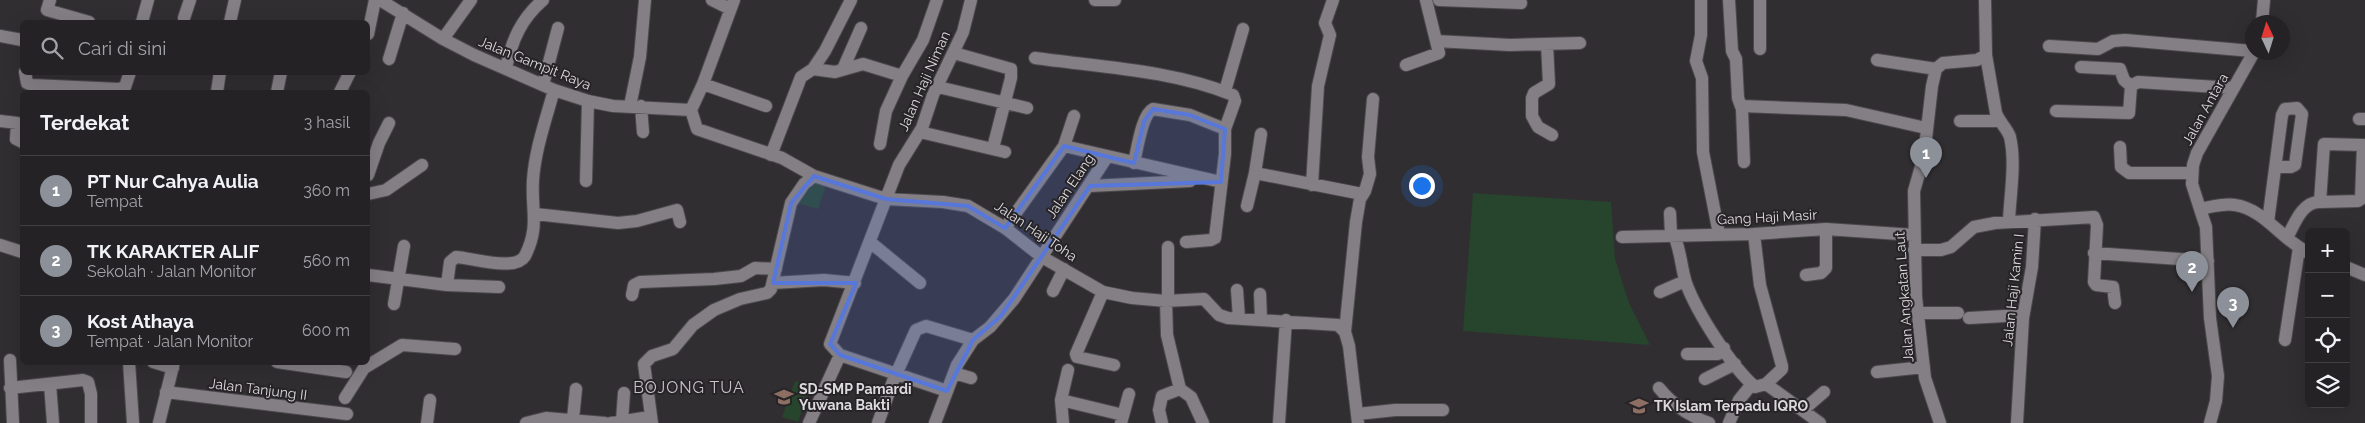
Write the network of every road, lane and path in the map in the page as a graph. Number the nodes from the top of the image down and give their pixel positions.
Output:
1 (148, 0) edge
2 (190, 0) edge
3 (235, 0) edge
4 (375, 0) edge
5 (380, 0) edge
6 (471, 0) edge
7 (543, 0) edge
8 (645, 0) edge
9 (712, 0) edge
10 (850, 0) edge
11 (937, 0) edge
12 (971, 0) edge
13 (1095, 0) edge
14 (1115, 0) edge
15 (1333, 0) edge
16 (1426, 0) edge
17 (1439, 0) edge
18 (1446, 0) edge
19 (1701, 0) edge
20 (1729, 0) edge
21 (1760, 0) edge
22 (1985, 0) edge
23 (2264, 0) edge
24 (1521, 3) dead end
25 (732, 4) edge
26 (48, 5) edge
27 (403, 12) junction
28 (2263, 15) edge
29 (184, 18) dead end
30 (84, 20) edge
31 (143, 20) edge
32 (230, 20) edge
33 (370, 24) edge
34 (558, 28) dead end
35 (861, 28) dead end
36 (1243, 29) dead end
37 (0, 36) edge
38 (443, 39) junction
39 (20, 40) edge
40 (1436, 41) junction
41 (1580, 43) dead end
42 (1547, 44) junction
43 (2049, 46) dead end
44 (1760, 49) dead end
45 (2245, 51) edge
46 (954, 53) junction
47 (1986, 55) junction
48 (1035, 58) dead end
49 (389, 59) dead end
50 (1878, 60) dead end
51 (2249, 60) edge
52 (1406, 65) dead end
53 (2081, 67) dead end
54 (506, 68) junction
55 (813, 69) junction
56 (844, 69) junction
57 (1936, 69) junction
58 (26, 75) edge
59 (129, 75) edge
60 (220, 75) edge
61 (280, 75) edge
62 (348, 75) edge
63 (902, 76) junction
64 (703, 84) junction
65 (2131, 86) junction
66 (549, 87) junction
67 (938, 87) junction
68 (2233, 88) junction
69 (217, 90) edge
70 (277, 90) edge
71 (341, 90) edge
72 (1225, 91) junction
73 (1373, 99) dead end
74 (588, 101) junction
75 (1005, 103) junction
76 (635, 106) junction
77 (766, 106) dead end
78 (1742, 106) junction
79 (1026, 108) dead end
80 (691, 110) junction
81 (2056, 111) dead end
82 (1074, 116) dead end
83 (0, 121) edge
84 (1960, 121) dead end
85 (1999, 121) junction
86 (390, 123) dead end
87 (1926, 128) junction
88 (1225, 129) junction
89 (643, 132) dead end
90 (920, 132) junction
91 (1261, 134) dead end
92 (1552, 135) dead end
93 (20, 141) edge
94 (880, 144) dead end
95 (1064, 146) junction
96 (2120, 147) dead end
97 (770, 155) junction
98 (1107, 157) junction
99 (1744, 162) dead end
100 (1134, 163) junction
101 (422, 165) dead end
102 (2276, 166) dead end
103 (370, 169) edge
104 (1255, 173) junction
105 (2192, 173) junction
106 (814, 176) junction
107 (586, 180) dead end
108 (1205, 180) junction
109 (1221, 182) junction
110 (1312, 185) junction
111 (1090, 186) junction
112 (370, 194) edge
113 (1362, 194) junction
114 (886, 199) junction
115 (2320, 202) junction
116 (1247, 206) dead end
117 (2200, 209) junction
118 (1670, 213) dead end
119 (535, 214) junction
120 (2035, 219) junction
121 (2009, 221) junction
122 (680, 222) dead end
123 (2268, 222) junction
124 (1004, 228) junction
125 (1826, 229) junction
126 (1719, 234) junction
127 (1754, 234) junction
128 (1672, 235) junction
129 (1914, 235) junction
130 (1622, 237) dead end
131 (2287, 238) junction
132 (870, 242) junction
133 (1186, 242) dead end
134 (0, 245) edge
135 (404, 246) dead end
136 (1168, 247) dead end
137 (1914, 250) junction
138 (20, 251) edge
139 (2304, 251) edge
140 (2094, 253) junction
141 (1042, 257) junction
142 (2208, 261) junction
143 (2350, 268) edge
144 (776, 269) junction
145 (1064, 269) junction
146 (2365, 274) edge
147 (370, 275) edge
148 (1806, 275) dead end
149 (399, 279) junction
150 (1686, 281) junction
151 (773, 283) junction
152 (855, 283) junction
153 (920, 283) dead end
154 (447, 285) junction
155 (499, 287) dead end
156 (1237, 290) dead end
157 (1052, 292) dead end
158 (1103, 292) junction
159 (1660, 292) dead end
160 (1260, 294) dead end
161 (632, 295) dead end
162 (1167, 301) junction
163 (2116, 303) dead end
164 (394, 304) dead end
165 (1918, 313) junction
166 (2023, 315) junction
167 (1239, 318) junction
168 (1261, 319) junction
169 (1286, 320) junction
170 (1345, 332) junction
171 (973, 340) junction
172 (2285, 340) dead end
173 (1724, 348) junction
174 (455, 349) dead end
175 (1687, 354) dead end
176 (840, 355) junction
177 (10, 360) dead end
178 (370, 364) edge
179 (1736, 364) junction
180 (129, 365) edge
181 (173, 365) edge
182 (319, 365) edge
183 (369, 365) edge
184 (1114, 365) dead end
185 (347, 367) edge
186 (1924, 367) junction
187 (1068, 370) dead end
188 (1877, 372) dead end
189 (954, 373) junction
190 (896, 374) junction
191 (971, 378) dead end
192 (1705, 378) dead end
193 (50, 384) junction
194 (1752, 384) junction
195 (1766, 384) junction
196 (10, 388) junction
197 (1659, 388) dead end
198 (576, 389) dead end
199 (1180, 389) junction
200 (946, 391) junction
201 (166, 392) junction
202 (1824, 392) dead end
203 (624, 393) dead end
204 (1129, 394) dead end
205 (345, 398) junction
206 (430, 400) dead end
207 (1061, 400) junction
208 (1443, 410) dead end
209 (1803, 410) junction
210 (350, 418) edge
211 (1358, 418) edge
212 (573, 419) junction
213 (1122, 419) edge
214 (559, 420) edge
215 (651, 420) edge
216 (598, 422) edge
217 (617, 422) edge
218 (14, 423) edge
219 (53, 423) edge
220 (92, 423) edge
221 (133, 423) edge
222 (159, 423) edge
223 (427, 423) edge
224 (526, 423) edge
225 (809, 423) edge
226 (878, 423) edge
227 (935, 423) edge
228 (1063, 423) edge
229 (1162, 423) edge
230 (1204, 423) edge
231 (1279, 423) edge
232 (1709, 423) edge
233 (1729, 423) edge
234 (1820, 423) edge
235 (1940, 423) edge
236 (2017, 423) edge
237 (2210, 423) edge

1 - 31 street
2 - 29 street
3 - 32 street
4 - 33 street
5 - 27 street, Jalan Gampit Raya
6 - 38 street
7 - 54 street
8 - 76 street
9 - 25 street
10 - 55 street
11 - 63 street
12 - 46 street, Jalan Haji Niman
13 - 14 street
15 - 110 street
16 - 40 street
17 - 18 street
18 - 24 street
19 - 126 street
20 - 78 street
21 - 44 street
22 - 47 street
23 - 28 street
25 - 64 street
26 - 30 street
27 - 38 street, Jalan Gampit Raya
27 - 49 street
34 - 66 street
35 - 56 street
36 - 72 street
37 - 39 street
38 - 54 street, Jalan Gampit Raya
40 - 42 street
40 - 52 street
41 - 42 street
42 - 92 street
43 - 45 street
46 - 67 street, Jalan Haji Niman
46 - 75 street
47 - 57 street
47 - 85 street
48 - 72 street
50 - 57 street
51 - 68 street, Jalan Antara
53 - 65 street
54 - 66 street, Jalan Gampit Raya
55 - 56 street
55 - 97 street
56 - 63 street
57 - 87 street, Jalan Angkatan Laut
58 - 59 street
60 - 69 street
61 - 70 street
62 - 71 street
63 - 94 street
64 - 77 street
64 - 80 street
65 - 68 street
65 - 81 street
66 - 74 street, Jalan Gampit Raya
66 - 119 street
67 - 75 street
67 - 90 street, Jalan Haji Niman
68 - 105 street, Jalan Antara
72 - 88 street
73 - 113 street
74 - 76 street, Jalan Gampit Raya
74 - 107 street
75 - 79 street
75 - 90 street
76 - 80 street, Jalan Gampit Raya
76 - 89 street
78 - 87 street
78 - 99 street
80 - 97 street, Jalan Haji Toha
82 - 95 street
83 - 93 street
84 - 85 street
85 - 121 street
86 - 103 street
87 - 129 street, Jalan Angkatan Laut
88 - 100 street
88 - 109 street
90 - 114 street, Jalan Haji Niman
91 - 104 street
95 - 98 street
95 - 124 street
96 - 105 street
97 - 106 street, Jalan Haji Toha
98 - 100 street
98 - 111 street, Jalan Elang
100 - 108 street
101 - 112 street
102 - 123 street
104 - 110 street
104 - 116 street
105 - 117 street, Jalan Antara
106 - 114 street, Jalan Haji Toha
106 - 144 street
108 - 109 street
108 - 111 street
109 - 133 street
110 - 113 street
111 - 141 street, Jalan Elang
113 - 170 street
114 - 124 street, Jalan Haji Toha
114 - 132 street, Jalan Haji Niman
115 - 115 street
115 - 131 street
117 - 123 street
117 - 142 street, Jalan Antara
118 - 128 street
119 - 122 street
119 - 154 street
120 - 121 street
120 - 140 street
120 - 166 street, Jalan Haji Kamin I
121 - 137 street
123 - 131 street
124 - 141 street, Jalan Haji Toha
125 - 127 street, Gang Haji Masir
125 - 129 street, Gang Haji Masir
125 - 148 street
126 - 127 street, Gang Haji Masir
126 - 128 street, Gang Haji Masir
127 - 195 street
128 - 130 street, Gang Haji Masir
128 - 150 street
129 - 137 street, Jalan Angkatan Laut
131 - 139 street
132 - 152 street, Jalan Haji Niman
132 - 153 street
134 - 138 street
135 - 149 street
136 - 162 street
137 - 165 street, Jalan Angkatan Laut
139 - 172 street
140 - 142 street
140 - 163 street
141 - 145 street, Jalan Haji Toha
141 - 171 street, Jalan Elang
142 - 237 street, Jalan Antara
143 - 146 street
144 - 151 street
144 - 161 street
145 - 157 street
145 - 158 street, Jalan Haji Toha
147 - 149 street
149 - 154 street
149 - 164 street
150 - 159 street
150 - 173 street
151 - 152 street
151 - 215 street
152 - 176 street, Jalan Haji Niman
154 - 155 street
156 - 167 street
158 - 162 street, Jalan Haji Toha
158 - 184 street
160 - 168 street
162 - 167 street, Jalan Haji Toha
162 - 199 street
165 - 166 street
165 - 186 street, Jalan Angkatan Laut
166 - 236 street, Jalan Haji Kamin I
167 - 168 street, Jalan Haji Toha
168 - 169 street, Jalan Haji Toha
169 - 170 street, Jalan Haji Toha
169 - 231 street
170 - 211 street
171 - 189 street, Jalan Elang
171 - 190 street
173 - 175 street
173 - 179 street
174 - 178 street
176 - 190 street
176 - 225 street
177 - 196 street
179 - 192 street
179 - 194 street
180 - 221 street
181 - 201 street
182 - 185 street
183 - 205 street
185 - 205 street
186 - 188 street
186 - 235 street, Jalan Angkatan Laut
187 - 207 street
189 - 191 street
189 - 200 street, Jalan Elang
190 - 200 street
190 - 226 street
193 - 196 street
193 - 219 street
193 - 220 street
194 - 195 street
194 - 233 street
195 - 209 street
196 - 218 street
197 - 232 street
198 - 212 street
199 - 229 street
199 - 230 street
200 - 227 street, Jalan Elang
201 - 210 street, Jalan Tanjung II
201 - 222 street
202 - 209 street
203 - 217 street
204 - 213 street
205 - 210 street
206 - 223 street
207 - 213 street
207 - 228 street
208 - 211 street
209 - 234 street
212 - 214 street
212 - 216 street
214 - 224 street
215 - 217 street

